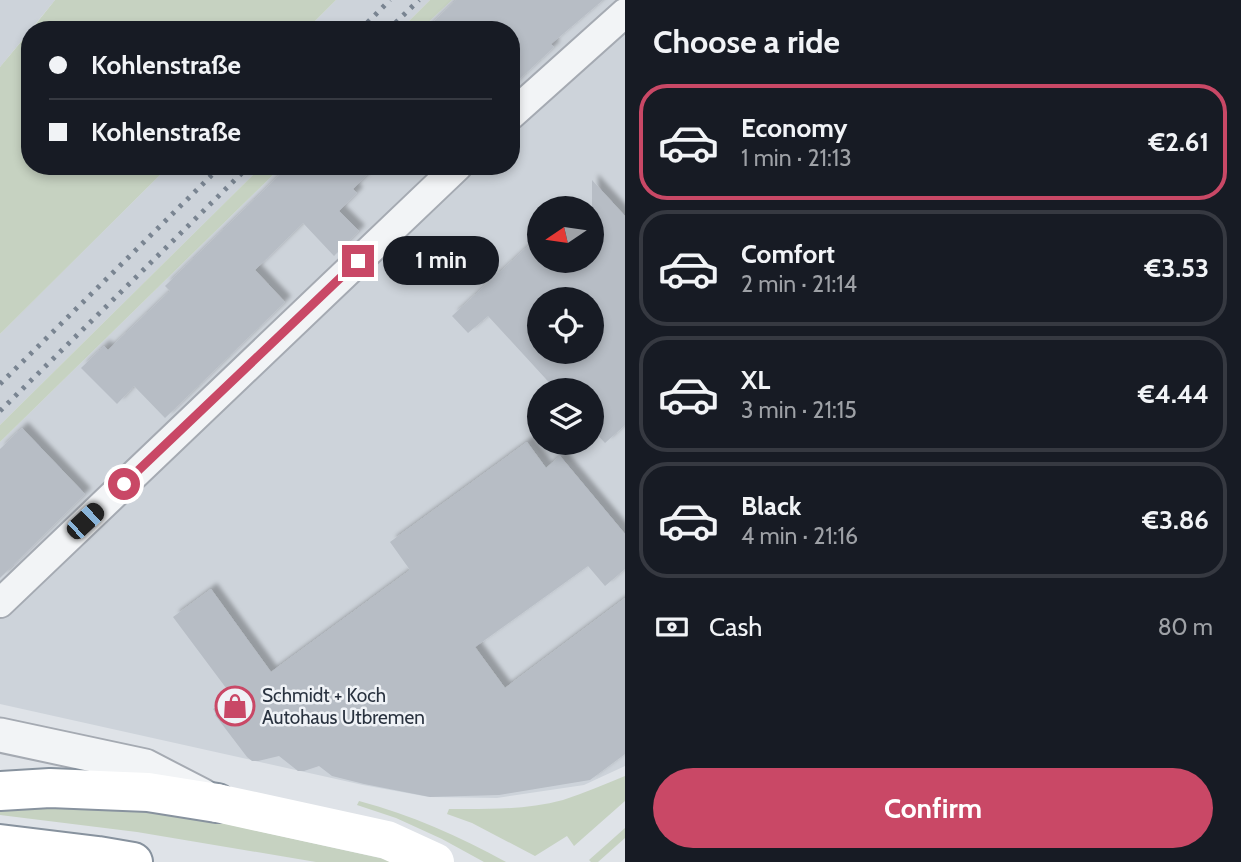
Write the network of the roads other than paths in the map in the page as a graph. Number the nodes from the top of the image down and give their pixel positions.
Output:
1 (625, 13) edge
2 (520, 107) edge
3 (449, 175) edge
4 (0, 603) edge
5 (0, 734) edge
6 (0, 791) edge
7 (217, 803) junction
8 (0, 844) edge
9 (133, 862) edge
10 (435, 862) edge

1 - 2 street
3 - 4 street
5 - 7 street
6 - 7 main road
7 - 10 main road
8 - 9 main road

